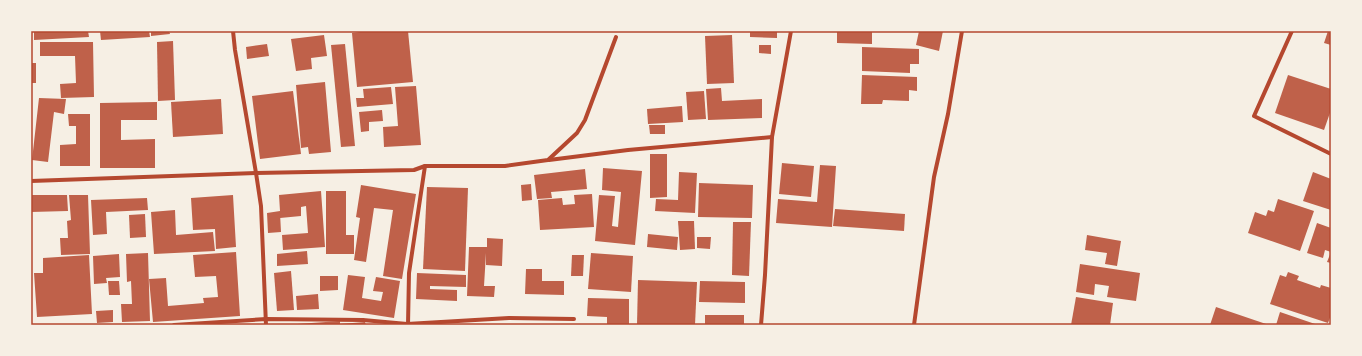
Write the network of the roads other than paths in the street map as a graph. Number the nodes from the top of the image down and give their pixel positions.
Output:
1 (233, 31) edge
2 (791, 31) edge
3 (962, 31) edge
4 (1292, 31) edge
5 (616, 37) dead end
6 (772, 137) junction
7 (1331, 154) edge
8 (548, 160) junction
9 (425, 166) junction
10 (256, 173) junction
11 (31, 181) edge
12 (574, 319) dead end
13 (266, 320) junction
14 (408, 324) edge
15 (174, 325) edge
16 (266, 325) edge
17 (761, 325) edge
18 (914, 325) edge

1 - 10 street
2 - 6 street
3 - 18 street
4 - 7 street
5 - 8 street
6 - 8 street
6 - 17 street
8 - 9 street
9 - 10 street
9 - 14 street
10 - 11 street
10 - 13 street
12 - 14 street
13 - 14 street
13 - 15 street
13 - 16 street

